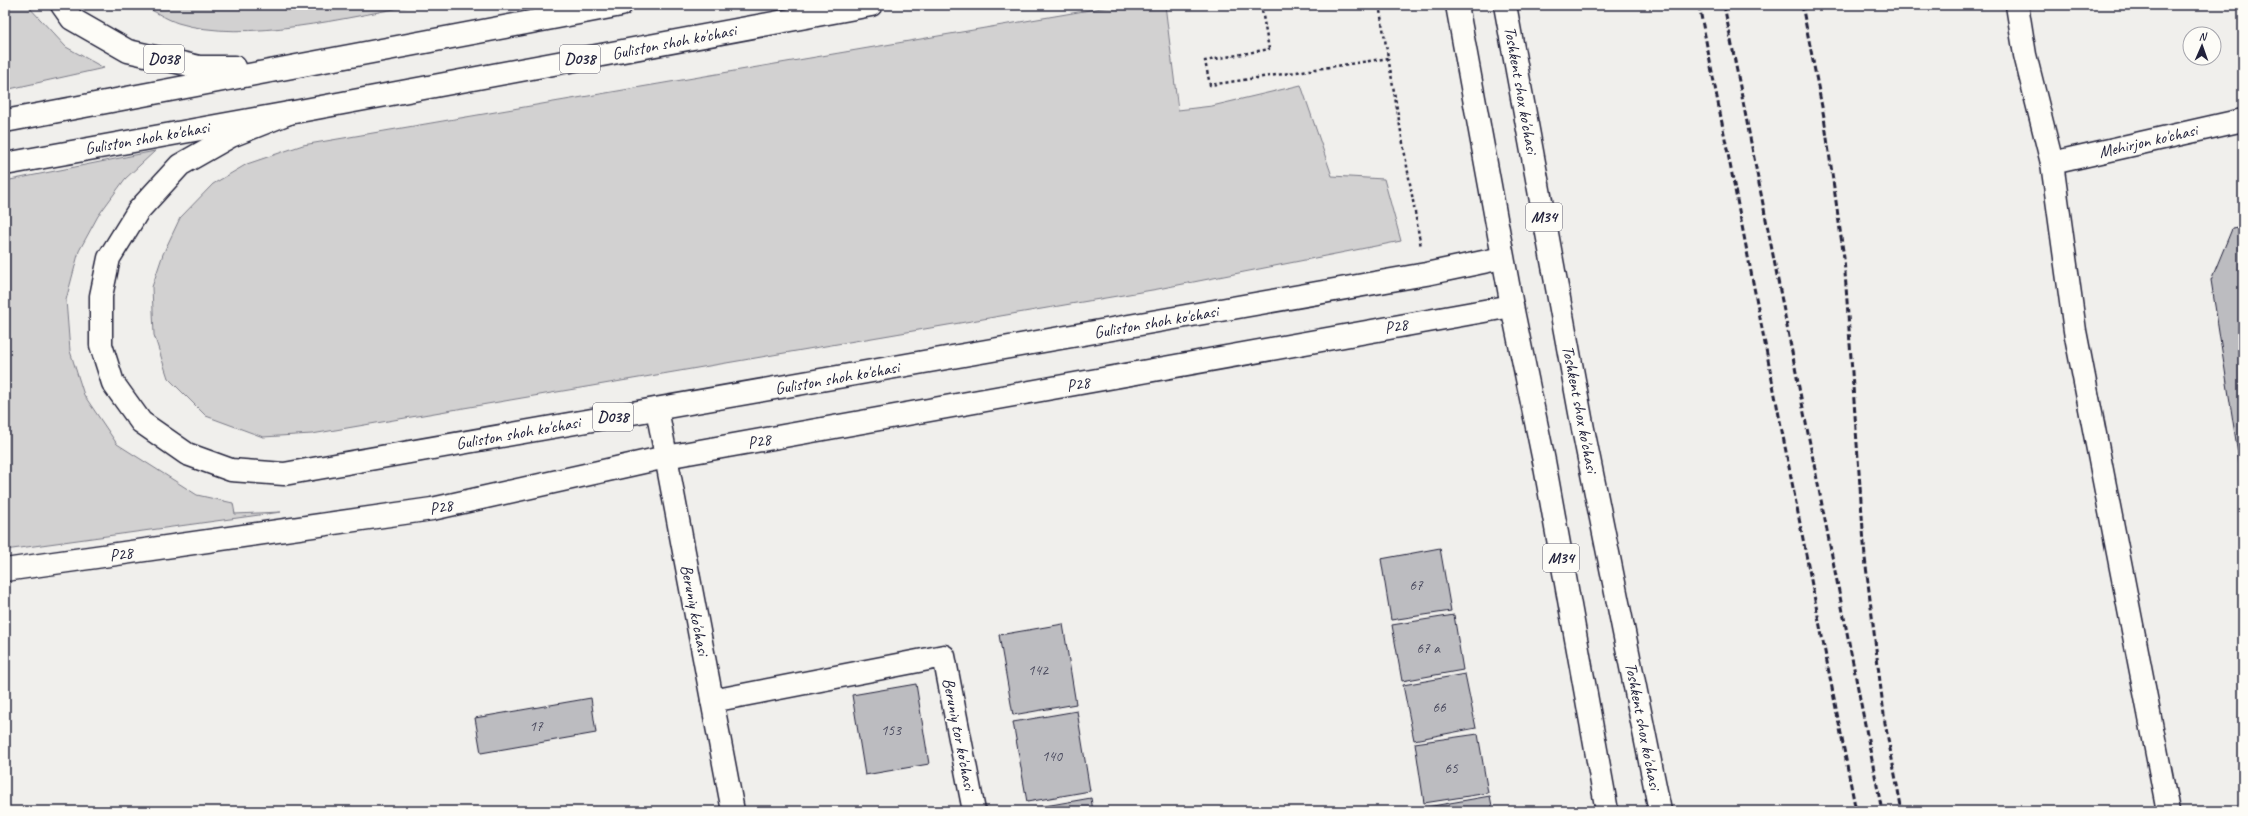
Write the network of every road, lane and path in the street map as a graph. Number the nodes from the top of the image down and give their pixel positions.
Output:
1 (62, 5) edge
2 (621, 5) edge
3 (871, 5) edge
4 (1261, 5) edge
5 (1379, 5) edge
6 (1457, 5) edge
7 (1505, 5) edge
8 (2017, 5) edge
9 (1388, 58) junction
10 (282, 68) junction
11 (289, 113) junction
12 (2243, 120) edge
13 (5, 121) edge
14 (2052, 163) junction
15 (5, 164) edge
16 (1502, 258) junction
17 (1426, 274) junction
18 (1512, 306) junction
19 (657, 409) junction
20 (666, 457) junction
21 (5, 570) edge
22 (712, 702) junction
23 (733, 811) edge
24 (974, 811) edge
25 (1607, 811) edge
26 (1660, 811) edge
27 (2168, 811) edge

1 - 10 main road, D038
2 - 10 main road, D038
3 - 11 main road, Guliston shoh ko'chasi / D038
4 - 9 path
5 - 9 path
6 - 16 main road, M34
7 - 26 main road, Toshkent shox ko'chasi / M34
8 - 14 main road
9 - 17 path
10 - 13 main road, D038
11 - 15 main road, Guliston shoh ko'chasi / D038
11 - 19 main road, Guliston shoh ko'chasi / D038
12 - 14 main road, Mehirjon ko'chasi
14 - 27 main road
16 - 17 main road, Guliston shoh ko'chasi / D038
16 - 18 main road, M34
17 - 19 main road, Guliston shoh ko'chasi / D038
18 - 20 main road, Р28
18 - 25 main road, M34
19 - 20 main road, Beruniy ko'chasi
20 - 21 main road, Р28
20 - 22 main road, Beruniy ko'chasi
22 - 23 main road, Beruniy ko'chasi
22 - 24 main road, Beruniy tor ko'chasi

